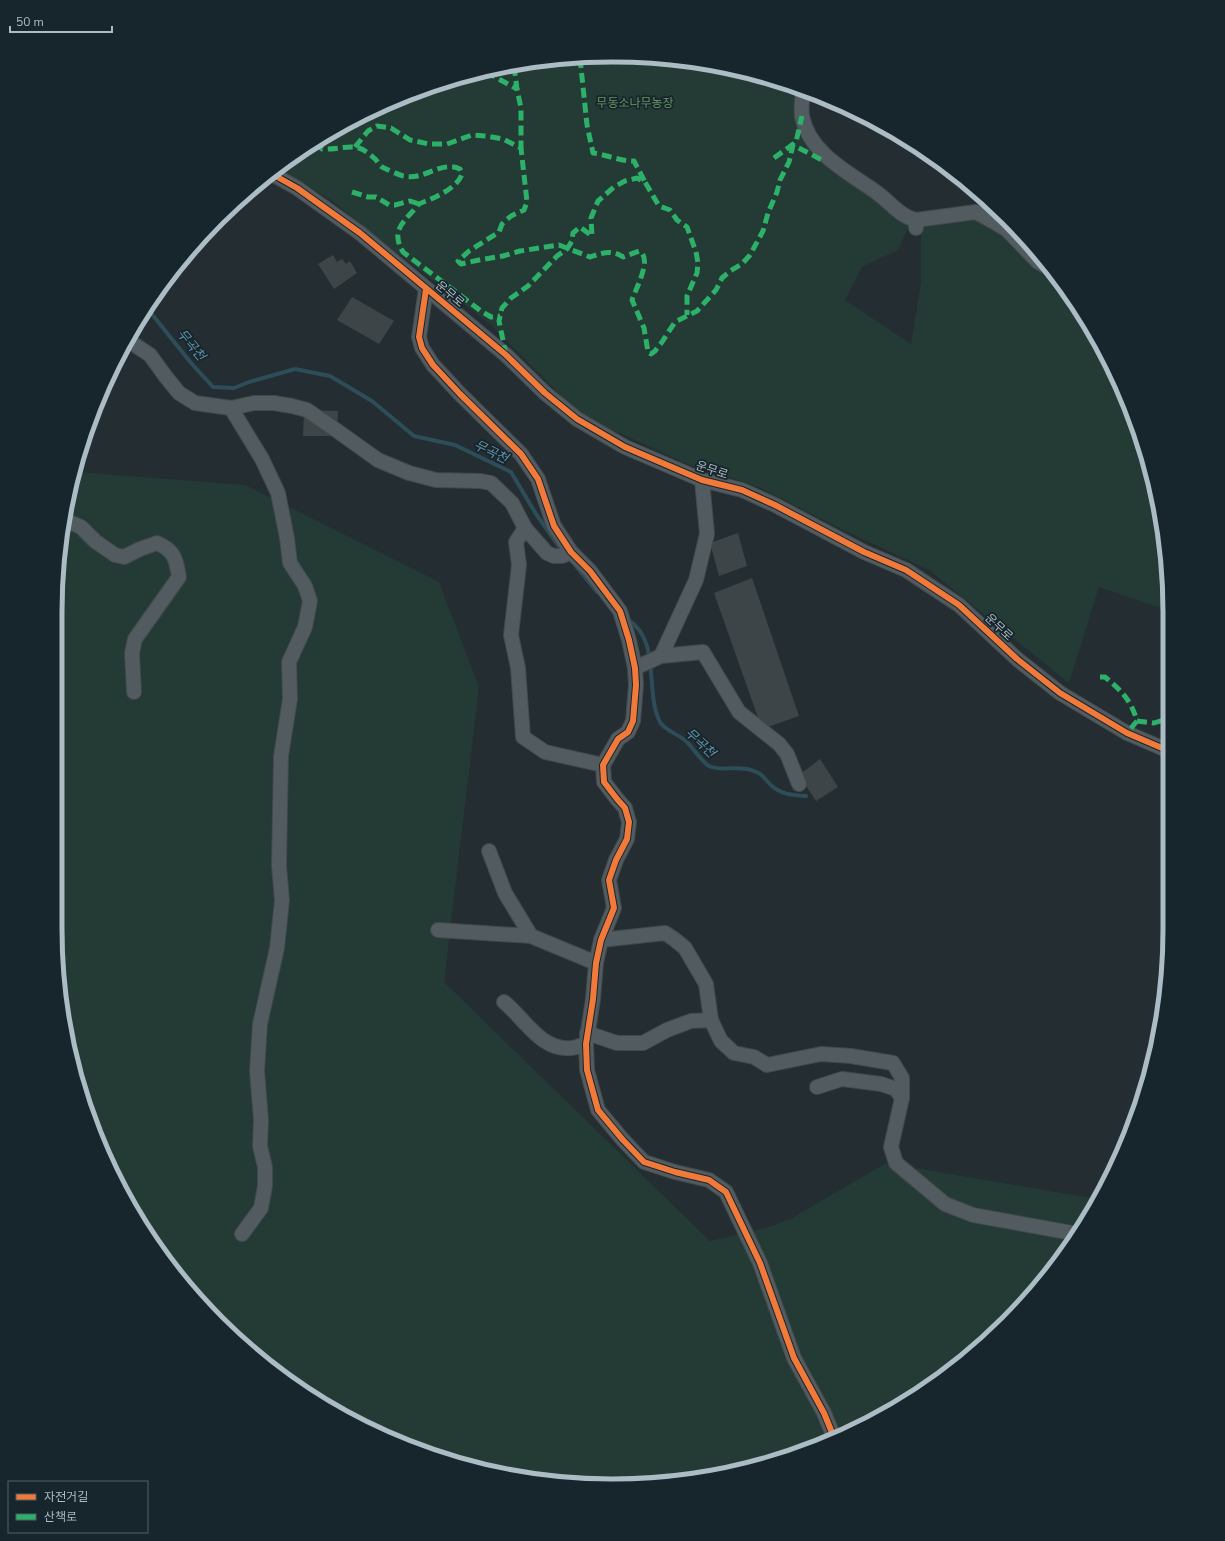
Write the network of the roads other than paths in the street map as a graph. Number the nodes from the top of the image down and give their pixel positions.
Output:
1 (803, 96) edge
2 (276, 176) edge
3 (1022, 246) edge
4 (426, 289) junction
5 (133, 343) edge
6 (232, 408) junction
7 (702, 480) junction
8 (70, 522) edge
9 (525, 528) junction
10 (567, 554) junction
11 (661, 656) junction
12 (635, 668) junction
13 (134, 692) dead end
14 (1163, 748) edge
15 (603, 765) junction
16 (799, 784) dead end
17 (489, 851) dead end
18 (438, 930) dead end
19 (531, 936) junction
20 (602, 940) junction
21 (596, 963) junction
22 (504, 1002) dead end
23 (711, 1020) junction
24 (587, 1038) junction
25 (817, 1087) dead end
26 (902, 1098) junction
27 (1071, 1233) edge
28 (242, 1234) dead end
29 (832, 1433) edge

1 - 3 street
2 - 4 street, 운무로
4 - 7 street, 운무로
4 - 10 street
5 - 6 street
6 - 9 street
6 - 28 street
7 - 11 street
7 - 14 street, 운무로
8 - 13 street
9 - 10 street
9 - 15 street
10 - 12 street
11 - 12 street
11 - 16 street
12 - 15 street
15 - 20 street
17 - 19 street
18 - 19 street
19 - 21 street
20 - 21 street
20 - 23 street
21 - 24 street
22 - 24 street
23 - 24 street
23 - 26 street
24 - 29 street
25 - 26 street
26 - 27 street

